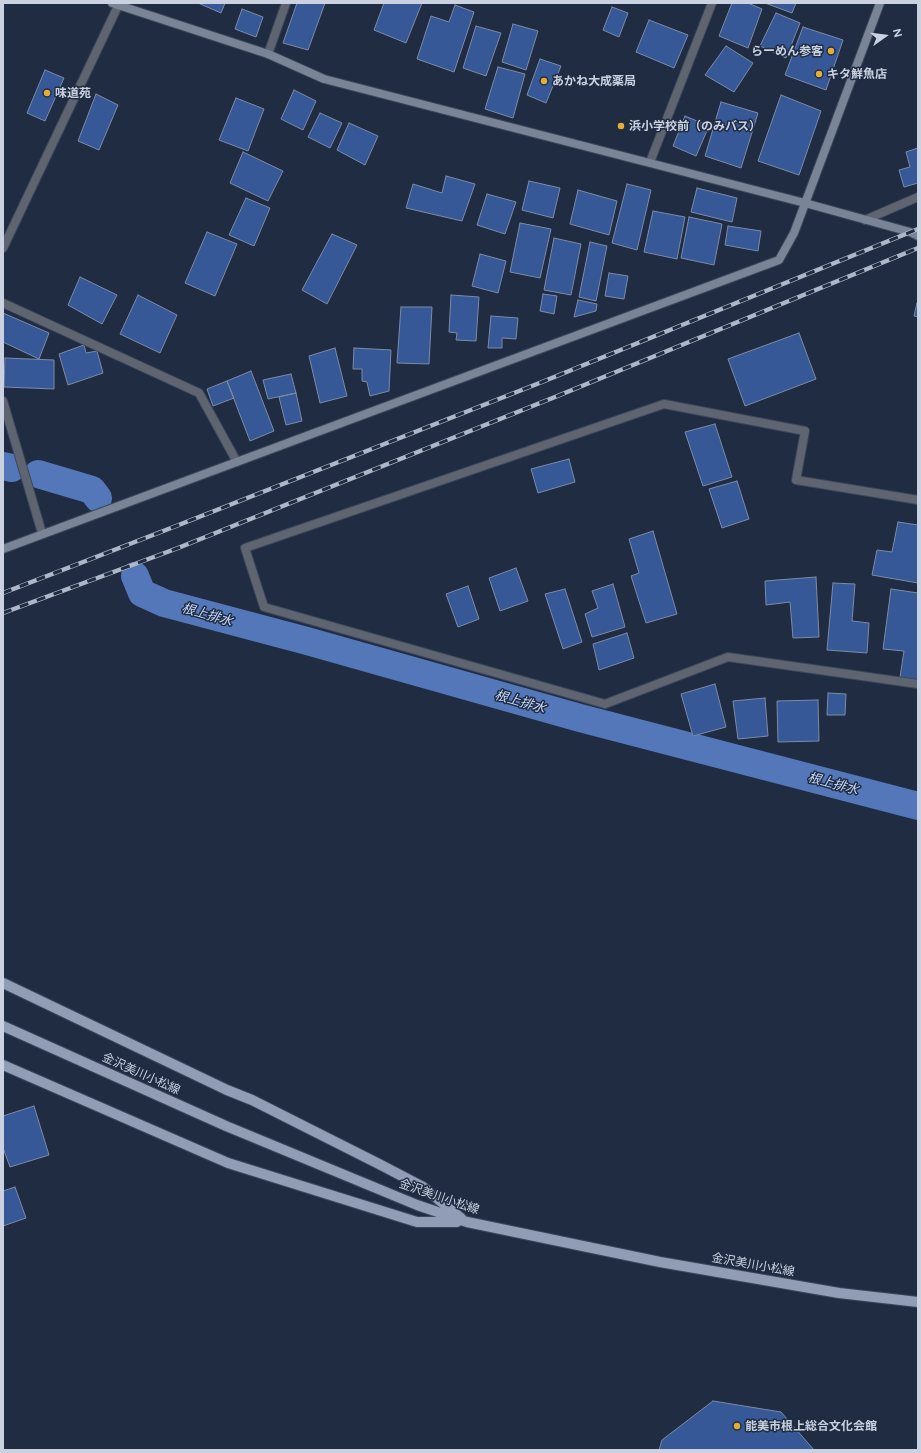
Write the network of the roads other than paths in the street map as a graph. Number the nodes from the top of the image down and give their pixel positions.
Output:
1 (286, 3) edge
2 (712, 3) edge
3 (880, 3) edge
4 (115, 4) edge
5 (268, 54) junction
6 (650, 162) junction
7 (918, 197) edge
8 (805, 203) junction
9 (865, 220) junction
10 (918, 236) edge
11 (3, 248) edge
12 (3, 303) edge
13 (3, 401) edge
14 (237, 462) junction
15 (918, 500) edge
16 (42, 533) junction
17 (3, 549) edge
18 (918, 684) edge
19 (3, 983) edge
20 (3, 1026) edge
21 (3, 1065) edge
22 (467, 1222) junction
23 (918, 1302) edge

1 - 5 street
2 - 6 street
3 - 8 street
4 - 5 street
4 - 11 street
5 - 6 street
6 - 8 street
7 - 9 street
8 - 9 street
8 - 14 street
9 - 10 street
12 - 14 street
13 - 16 street
14 - 16 street
15 - 18 street
16 - 17 street
19 - 22 main road
20 - 22 main road, 金沢美川小松線
21 - 22 main road
22 - 23 main road, 金沢美川小松線

